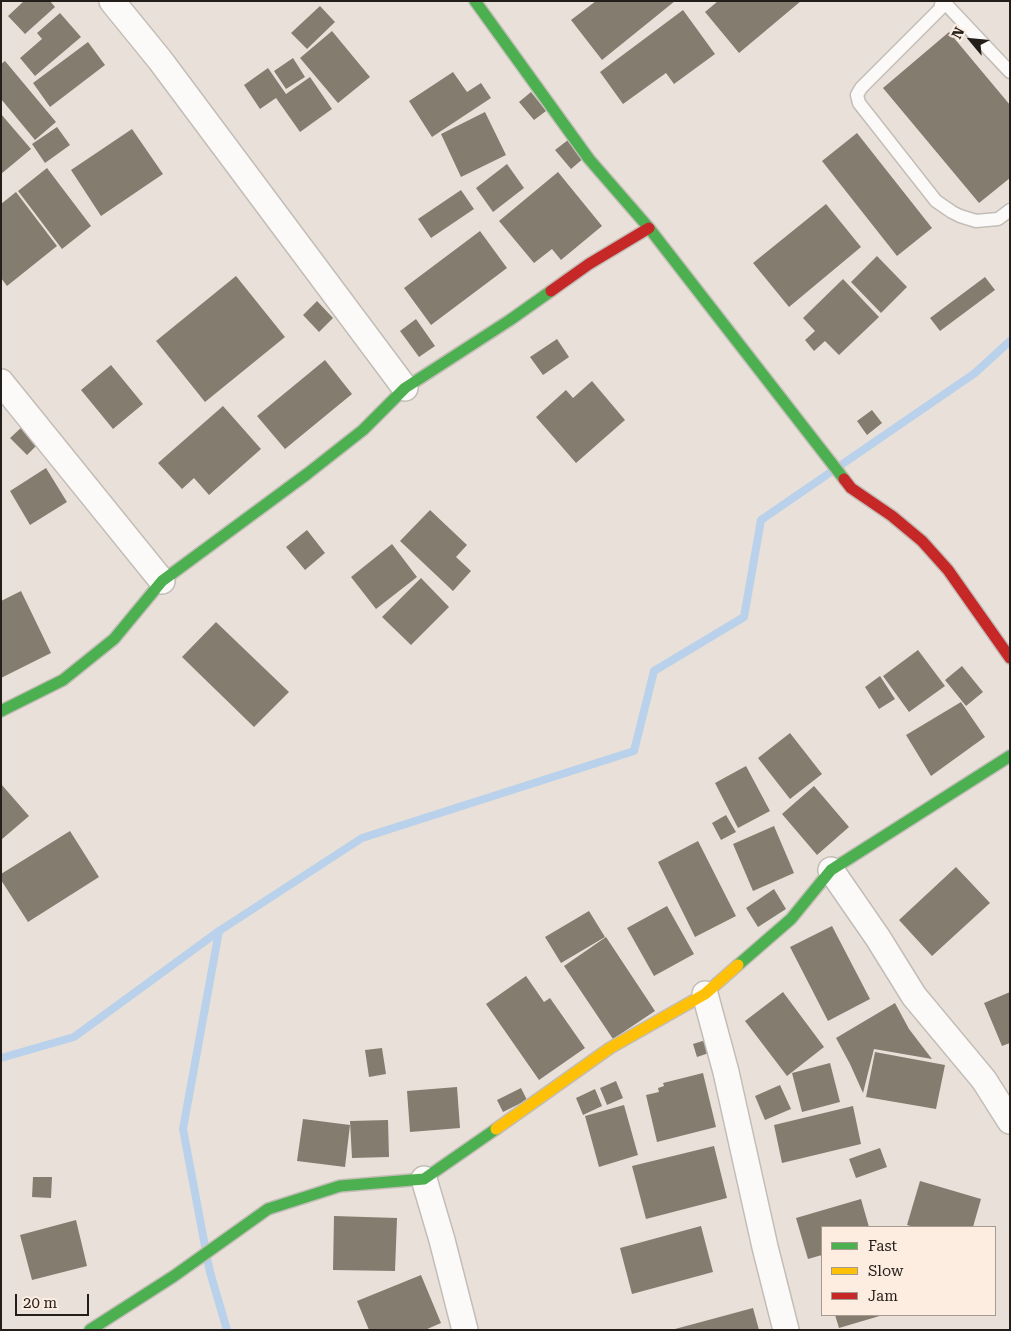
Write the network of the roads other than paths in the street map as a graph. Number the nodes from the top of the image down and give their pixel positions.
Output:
1 (112, 1) edge
2 (475, 1) edge
3 (943, 1) edge
4 (1010, 72) edge
5 (1010, 210) edge
6 (649, 228) junction
7 (1, 382) edge
8 (405, 388) junction
9 (162, 581) junction
10 (1010, 658) edge
11 (1, 711) edge
12 (1010, 756) edge
13 (831, 870) junction
14 (705, 994) junction
15 (1010, 1121) edge
16 (424, 1179) junction
17 (90, 1330) edge
18 (465, 1330) edge
19 (786, 1330) edge

1 - 8 street
2 - 6 street
3 - 4 lane
3 - 5 lane
6 - 8 street
6 - 10 street
7 - 9 street
8 - 9 street
9 - 11 street
12 - 13 street
13 - 14 street
13 - 15 street
14 - 16 street
14 - 19 street
16 - 17 street
16 - 18 street

